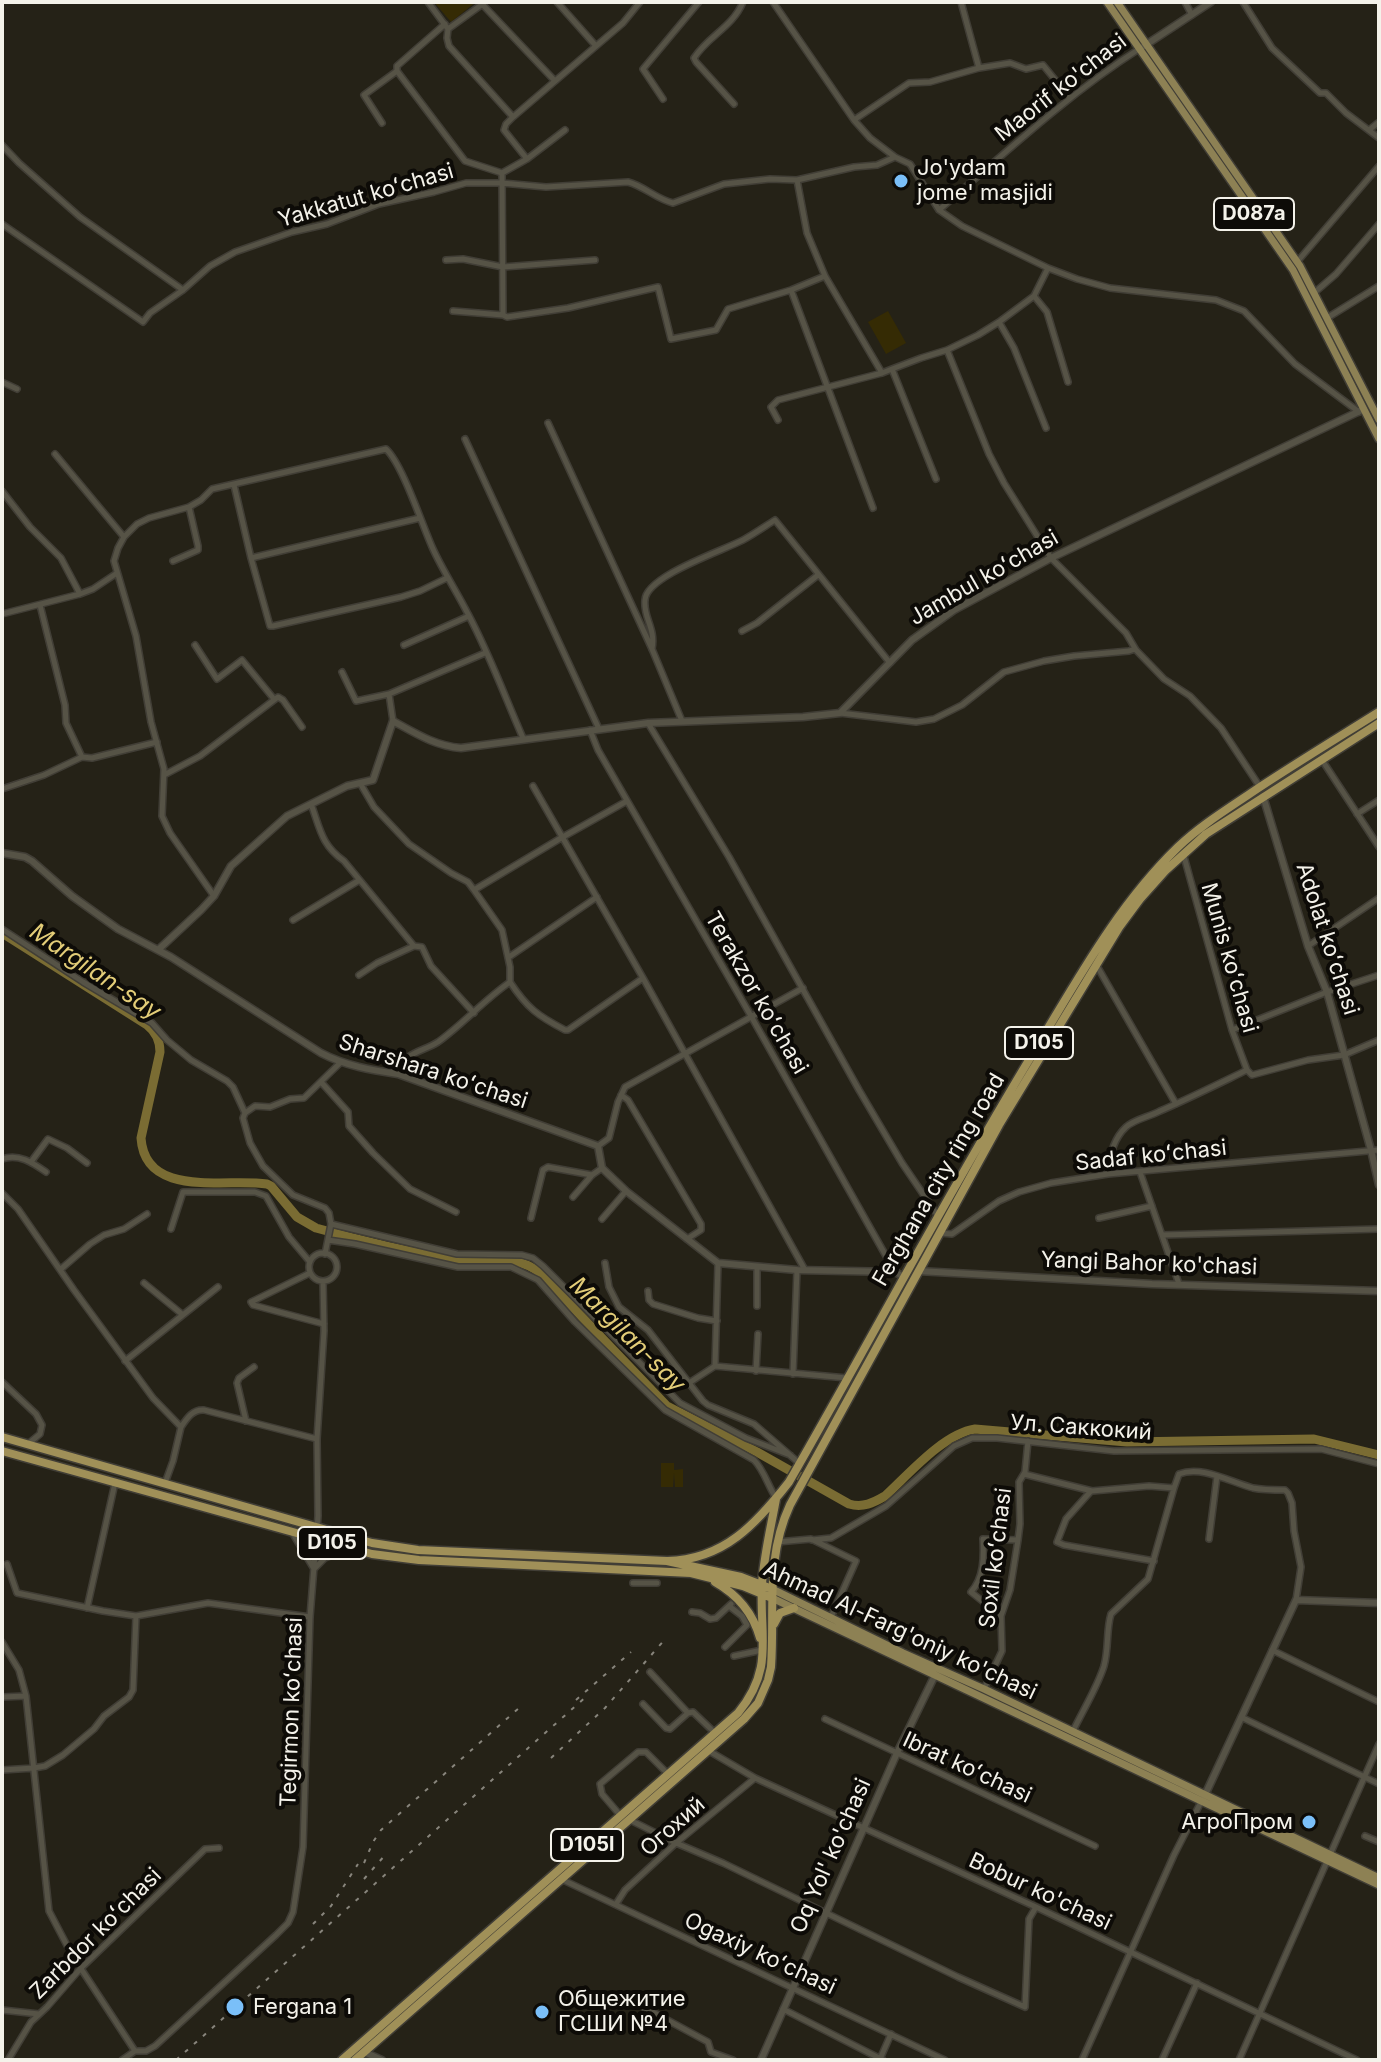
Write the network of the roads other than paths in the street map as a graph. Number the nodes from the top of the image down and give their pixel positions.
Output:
1 (428, 2) edge
2 (557, 2) edge
3 (640, 2) edge
4 (699, 2) edge
5 (743, 2) edge
6 (773, 2) edge
7 (961, 2) edge
8 (1107, 2) edge
9 (1117, 2) edge
10 (1185, 2) edge
11 (1211, 2) edge
12 (1243, 2) edge
13 (484, 3) edge
14 (1192, 15) junction
15 (446, 27) junction
16 (596, 46) junction
17 (1143, 47) junction
18 (979, 68) junction
19 (397, 71) junction
20 (555, 81) junction
21 (1070, 98) junction
22 (663, 99) dead end
23 (734, 104) dead end
24 (513, 117) junction
25 (854, 120) junction
26 (1379, 122) edge
27 (382, 123) dead end
28 (565, 130) dead end
29 (1369, 130) junction
30 (1379, 138) edge
31 (2, 145) edge
32 (895, 157) junction
33 (527, 159) junction
34 (1379, 166) edge
35 (502, 173) junction
36 (797, 180) junction
37 (502, 183) junction
38 (939, 210) junction
39 (2, 224) edge
40 (1379, 224) edge
41 (446, 260) dead end
42 (595, 260) dead end
43 (1297, 262) junction
44 (503, 267) junction
45 (1048, 268) junction
46 (825, 276) junction
47 (1379, 286) edge
48 (183, 290) junction
49 (791, 290) junction
50 (1314, 293) junction
51 (1034, 296) junction
52 (453, 311) dead end
53 (503, 315) junction
54 (1327, 318) junction
55 (999, 322) junction
56 (947, 350) junction
57 (892, 369) junction
58 (882, 373) junction
59 (2, 382) edge
60 (1068, 382) dead end
61 (827, 387) junction
62 (17, 389) dead end
63 (1362, 410) junction
64 (778, 420) dead end
65 (1379, 420) edge
66 (548, 423) dead end
67 (1046, 428) dead end
68 (465, 439) dead end
69 (1379, 439) edge
70 (55, 454) dead end
71 (936, 479) dead end
72 (234, 485) junction
73 (2, 491) edge
74 (189, 507) junction
75 (873, 508) dead end
76 (420, 518) junction
77 (124, 537) junction
78 (251, 558) junction
79 (1051, 558) junction
80 (173, 561) dead end
81 (117, 573) junction
82 (818, 575) junction
83 (447, 578) junction
84 (80, 594) junction
85 (40, 605) junction
86 (2, 614) edge
87 (469, 616) junction
88 (742, 631) dead end
89 (195, 645) dead end
90 (404, 645) dead end
91 (652, 649) junction
92 (1135, 649) junction
93 (485, 653) junction
94 (890, 663) junction
95 (342, 672) dead end
96 (389, 694) junction
97 (274, 699) junction
98 (1379, 712) edge
99 (840, 713) junction
100 (393, 721) junction
101 (682, 721) junction
102 (648, 723) junction
103 (1379, 723) edge
104 (302, 727) dead end
105 (599, 729) junction
106 (590, 730) junction
107 (523, 738) junction
108 (157, 742) junction
109 (82, 757) junction
110 (1322, 759) junction
111 (163, 776) junction
112 (360, 783) junction
113 (533, 786) dead end
114 (2, 789) edge
115 (1261, 792) junction
116 (1379, 800) edge
117 (627, 801) junction
118 (311, 804) junction
119 (1357, 814) junction
120 (561, 838) junction
121 (1379, 847) edge
122 (2, 853) edge
123 (1183, 853) junction
124 (358, 881) junction
125 (474, 890) junction
126 (214, 896) junction
127 (597, 897) junction
128 (1379, 898) edge
129 (293, 920) dead end
130 (2, 929) edge
131 (414, 946) junction
132 (1308, 946) junction
133 (158, 950) junction
134 (509, 957) junction
135 (1097, 966) junction
136 (359, 975) dead end
137 (1379, 975) edge
138 (643, 978) junction
139 (510, 982) junction
140 (803, 988) junction
141 (1327, 992) junction
142 (474, 1013) junction
143 (751, 1016) junction
144 (1232, 1030) junction
145 (1379, 1040) edge
146 (685, 1053) junction
147 (1038, 1054) junction
148 (1344, 1055) junction
149 (340, 1063) junction
150 (1247, 1070) junction
151 (392, 1073) junction
152 (321, 1082) junction
153 (621, 1095) junction
154 (1176, 1104) junction
155 (245, 1113) junction
156 (598, 1146) junction
157 (1375, 1150) edge
158 (2, 1159) edge
159 (31, 1162) junction
160 (87, 1163) dead end
161 (602, 1168) junction
162 (46, 1172) dead end
163 (1140, 1172) junction
164 (1108, 1174) junction
165 (592, 1175) junction
166 (1379, 1185) edge
167 (626, 1191) junction
168 (2, 1193) edge
169 (573, 1197) dead end
170 (1152, 1206) junction
171 (456, 1212) dead end
172 (147, 1214) dead end
173 (938, 1217) junction
174 (531, 1218) dead end
175 (1099, 1218) dead end
176 (602, 1219) dead end
177 (331, 1224) junction
178 (171, 1229) dead end
179 (1379, 1229) edge
180 (940, 1233) junction
181 (1162, 1235) junction
182 (686, 1239) junction
183 (328, 1240) junction
184 (325, 1254) junction
185 (310, 1262) junction
186 (605, 1263) dead end
187 (718, 1263) junction
188 (757, 1267) junction
189 (61, 1269) junction
190 (801, 1270) junction
191 (918, 1271) junction
192 (895, 1272) junction
193 (310, 1273) junction
194 (904, 1277) junction
195 (323, 1281) junction
196 (144, 1283) dead end
197 (1179, 1284) junction
198 (218, 1287) dead end
199 (648, 1291) dead end
200 (1379, 1291) edge
201 (757, 1306) dead end
202 (183, 1315) junction
203 (717, 1321) junction
204 (324, 1324) junction
205 (758, 1334) dead end
206 (125, 1361) junction
207 (715, 1366) junction
208 (254, 1367) dead end
209 (756, 1371) junction
210 (793, 1374) junction
211 (848, 1379) junction
212 (2, 1382) edge
213 (689, 1383) junction
214 (246, 1421) junction
215 (181, 1427) junction
216 (2, 1437) edge
217 (317, 1439) junction
218 (1028, 1441) junction
219 (28, 1445) junction
220 (2, 1451) edge
221 (790, 1455) junction
222 (800, 1464) junction
223 (1379, 1464) edge
224 (1024, 1474) junction
225 (1217, 1476) junction
226 (115, 1483) junction
227 (165, 1483) junction
228 (1174, 1488) junction
229 (1092, 1491) junction
230 (776, 1498) junction
231 (317, 1526) junction
232 (292, 1532) junction
233 (316, 1539) junction
234 (1209, 1539) dead end
235 (812, 1540) junction
236 (1018, 1540) junction
237 (776, 1542) junction
238 (351, 1548) junction
239 (667, 1561) junction
240 (1154, 1561) junction
241 (7, 1564) dead end
242 (314, 1569) junction
243 (633, 1570) junction
244 (704, 1575) junction
245 (657, 1583) dead end
246 (762, 1589) junction
247 (772, 1593) junction
248 (737, 1598) junction
249 (1296, 1600) junction
250 (1379, 1603) edge
251 (729, 1606) junction
252 (87, 1608) junction
253 (794, 1608) junction
254 (692, 1612) dead end
255 (136, 1616) junction
256 (1001, 1616) junction
257 (310, 1617) junction
258 (831, 1617) junction
259 (773, 1628) junction
260 (2, 1642) edge
261 (725, 1647) dead end
262 (763, 1649) junction
263 (1272, 1650) junction
264 (734, 1656) dead end
265 (650, 1672) dead end
266 (937, 1672) junction
267 (984, 1689) junction
268 (26, 1696) junction
269 (2, 1697) edge
270 (1379, 1702) edge
271 (643, 1704) dead end
272 (688, 1713) junction
273 (1241, 1717) junction
274 (825, 1719) dead end
275 (1072, 1732) junction
276 (715, 1733) junction
277 (1379, 1744) edge
278 (705, 1748) junction
279 (897, 1753) junction
280 (34, 1768) junction
281 (2, 1770) edge
282 (668, 1774) junction
283 (1365, 1777) junction
284 (755, 1778) junction
285 (1379, 1784) edge
286 (1203, 1798) junction
287 (625, 1818) junction
288 (864, 1828) junction
289 (1365, 1836) dead end
290 (1379, 1842) edge
291 (676, 1843) junction
292 (1095, 1846) dead end
293 (219, 1848) dead end
294 (1329, 1858) junction
295 (1378, 1875) edge
296 (560, 1878) junction
297 (1379, 1885) edge
298 (616, 1904) junction
299 (1036, 1907) junction
300 (826, 1913) junction
301 (1131, 1953) junction
302 (80, 1969) junction
303 (1197, 1983) junction
304 (792, 1987) junction
305 (623, 1996) dead end
306 (783, 2009) junction
307 (2, 2010) edge
308 (1260, 2012) junction
309 (40, 2014) junction
310 (891, 2034) junction
311 (360, 2050) junction
312 (135, 2051) junction
313 (882, 2059) edge
314 (8, 2060) edge
315 (122, 2060) edge
316 (342, 2060) edge
317 (355, 2060) edge
318 (382, 2060) edge
319 (733, 2060) edge
320 (761, 2060) edge
321 (945, 2060) edge
322 (1082, 2060) edge
323 (1162, 2060) edge
324 (1239, 2060) edge
325 (1357, 2060) edge

1 - 15 street
2 - 16 street
3 - 16 street
4 - 22 street
5 - 23 street
6 - 25 street
7 - 18 street
8 - 17 main road, D087a
9 - 17 main road, D087a
10 - 14 street
11 - 14 street, Maorif ko'chasi
12 - 29 street
13 - 15 street
13 - 20 street
14 - 17 street, Maorif ko'chasi
15 - 19 street
15 - 24 street
16 - 20 street
17 - 21 street, Maorif ko'chasi
17 - 43 main road, D087a
17 - 63 main road, D087a
18 - 21 street
18 - 25 street
19 - 27 street
19 - 35 street
20 - 24 street
21 - 38 street, Maorif ko'chasi
24 - 33 street
25 - 32 street
26 - 29 street
28 - 33 street
29 - 30 street
31 - 48 street
32 - 36 street, Yakkatut koʻchasi
32 - 38 street
33 - 35 street
34 - 43 street
35 - 37 street
36 - 37 street, Yakkatut koʻchasi
36 - 46 street
37 - 44 street
37 - 48 street, Yakkatut koʻchasi
38 - 45 street
39 - 48 street
40 - 50 street
41 - 44 street
42 - 44 street
43 - 50 main road, D087a
44 - 53 street
45 - 51 street
45 - 63 street
46 - 49 street
46 - 58 street
47 - 54 street
49 - 53 street
49 - 61 street
50 - 54 main road, D087a
51 - 55 street
51 - 60 street
52 - 53 street
54 - 65 main road, D087a
55 - 56 street
55 - 67 street
56 - 57 street
56 - 79 street
57 - 58 street
57 - 71 street
58 - 61 street
59 - 62 street
61 - 64 street
61 - 75 street
63 - 69 main road, D087a
63 - 79 street, Jambul koʻchasi
66 - 91 street
68 - 105 street
70 - 77 street
72 - 74 street
72 - 76 street
72 - 78 street
73 - 84 street
74 - 77 street
74 - 80 street
76 - 78 street
76 - 83 street
77 - 81 street
78 - 83 street
79 - 92 street
79 - 94 street, Jambul koʻchasi
81 - 84 street
81 - 108 street
82 - 88 street
82 - 91 street
82 - 94 street
83 - 87 street
84 - 85 street
85 - 86 street
85 - 109 street
87 - 90 street
87 - 93 street
89 - 97 street
91 - 101 street
92 - 99 street
92 - 115 street
93 - 96 street
93 - 107 street
94 - 99 street, Jambul koʻchasi
95 - 96 street
96 - 100 street
97 - 104 street
97 - 111 street
98 - 115 highway, Ferghana city ring road / D105
99 - 101 street
100 - 107 street
100 - 112 street
101 - 102 street
102 - 105 street
102 - 140 street, Terakzor koʻchasi
103 - 110 highway, Ferghana city ring road / D105
105 - 106 street
106 - 107 street
106 - 117 street, Terakzor koʻchasi
108 - 109 street
108 - 111 street
109 - 114 street
110 - 115 highway, Ferghana city ring road / D105
110 - 119 street
111 - 126 street
112 - 118 street
112 - 125 street
113 - 120 street
115 - 123 highway, Ferghana city ring road / D105
115 - 132 street, Adolat koʻchasi
115 - 147 highway, Ferghana city ring road / D105
116 - 119 street
117 - 120 street
117 - 143 street, Terakzor koʻchasi
118 - 124 street
118 - 126 street
119 - 121 street
120 - 125 street
120 - 127 street
122 - 133 street, Sharshara koʻchasi
123 - 135 highway, Ferghana city ring road / D105
123 - 144 street, Munis koʻchasi
124 - 129 street
124 - 131 street
125 - 134 street
126 - 133 street
127 - 134 street
127 - 138 street
128 - 132 street
130 - 155 street
131 - 136 street
131 - 142 street
132 - 141 street, Adolat koʻchasi
133 - 149 street, Sharshara koʻchasi
134 - 139 street
135 - 147 highway, Ferghana city ring road / D105
135 - 154 street
137 - 141 street
138 - 139 street
138 - 146 street
139 - 142 street
140 - 143 street
140 - 173 street, Terakzor koʻchasi
141 - 144 street
141 - 148 street, Adolat koʻchasi
142 - 151 street
143 - 146 street
143 - 192 street, Terakzor koʻchasi
144 - 150 street, Munis koʻchasi
145 - 148 street
146 - 153 street
146 - 190 street
147 - 173 highway, Ferghana city ring road / D105
147 - 180 highway, Ferghana city ring road / D105
148 - 150 street
148 - 157 street, Adolat koʻchasi
149 - 151 street, Sharshara koʻchasi
149 - 152 street
150 - 154 street
151 - 156 street, Sharshara koʻchasi
152 - 155 street
152 - 171 street
153 - 156 street
153 - 182 street
154 - 164 street
155 - 177 street
156 - 161 street
157 - 163 street, Sadaf koʻchasi
157 - 166 street, Adolat koʻchasi
158 - 159 street
159 - 160 street
159 - 162 street
161 - 165 street
161 - 167 street
163 - 164 street, Sadaf koʻchasi
163 - 170 street
164 - 180 street, Sadaf koʻchasi
165 - 169 street
165 - 174 street
167 - 176 street
167 - 182 street
168 - 189 street
170 - 175 street
170 - 181 street
172 - 189 street
173 - 194 highway, Ferghana city ring road / D105
177 - 183 street
177 - 221 street
178 - 185 street
179 - 181 street
180 - 191 highway, Ferghana city ring road / D105
181 - 197 street
182 - 187 street
183 - 184 street
183 - 230 street
184 - 185 street
184 - 195 street
185 - 193 street
186 - 213 street
187 - 188 street
187 - 203 street
188 - 190 street
188 - 201 street
189 - 206 street
190 - 192 street
190 - 210 street
191 - 197 street, Yangi Bahor ko'chasi
191 - 237 highway, Ferghana city ring road / D105
192 - 194 street
193 - 195 street
193 - 204 street
194 - 211 highway, Ferghana city ring road / D105
195 - 204 street, Tegirmon koʻchasi
196 - 202 street
197 - 200 street, Yangi Bahor ko'chasi
198 - 202 street
199 - 203 street
202 - 206 street
203 - 207 street
204 - 217 street, Tegirmon koʻchasi
205 - 209 street
206 - 215 street
207 - 209 street
207 - 213 street
208 - 214 street
209 - 210 street
210 - 211 street
211 - 222 highway, Ferghana city ring road / D105
212 - 219 street
213 - 221 street
214 - 215 street
214 - 217 street
215 - 227 street
216 - 219 highway, Ahmad Al-Farg'oniy ko'chasi / D105
217 - 231 street, Tegirmon koʻchasi
218 - 223 street, Ул. Саккокий
218 - 224 street, Soxil koʻchasi
218 - 235 street, Ул. Саккокий
219 - 227 highway, Ahmad Al-Farg'oniy ko'chasi / D105
220 - 226 highway, Ahmad Al-Farg'oniy ko'chasi / D105
221 - 222 street
222 - 230 highway, D105
224 - 229 street, Soxil koʻchasi
224 - 236 street, Soxil koʻchasi
225 - 228 street, Soxil koʻchasi
225 - 234 street
225 - 249 street, Soxil koʻchasi
226 - 232 highway, Ahmad Al-Farg'oniy ko'chasi / D105
226 - 252 street
227 - 231 highway, Ahmad Al-Farg'oniy ko'chasi / D105
228 - 229 street, Soxil koʻchasi
228 - 240 street
229 - 240 street
230 - 239 highway
230 - 246 highway, D105
231 - 233 street, Tegirmon koʻchasi
231 - 239 highway, Ahmad Al-Farg'oniy ko'chasi / D105
232 - 233 highway, Ahmad Al-Farg'oniy ko'chasi / D105
232 - 242 street
233 - 238 highway, Ahmad Al-Farg'oniy ko'chasi / D105
233 - 242 street, Tegirmon koʻchasi
235 - 237 street
235 - 258 street
236 - 256 street, Soxil koʻchasi
236 - 256 street
237 - 247 highway, D105
238 - 242 street
238 - 243 highway, Ahmad Al-Farg'oniy ko'chasi / D105
239 - 246 highway, Ahmad Al-Farg'oniy ko'chasi / D105
240 - 275 street
241 - 252 street
242 - 257 street, Tegirmon koʻchasi
243 - 244 highway, Ahmad Al-Farg'oniy ko'chasi / D105
243 - 245 street
244 - 246 highway, Ahmad Al-Farg'oniy ko'chasi / D105
244 - 248 highway
246 - 247 highway, D105
246 - 262 highway, D105l
247 - 253 main road, Ahmad Al-Farg'oniy ko'chasi
247 - 258 main road, Ahmad Al-Farg'oniy ko'chasi
247 - 259 highway, D105l
248 - 251 street
248 - 262 highway
249 - 250 street
249 - 263 street
251 - 254 street
251 - 261 street
252 - 255 street
253 - 259 highway
253 - 266 main road, Ahmad Al-Farg'oniy ko'chasi
255 - 257 street
255 - 280 street
256 - 267 street, Soxil koʻchasi
257 - 312 street, Tegirmon koʻchasi
258 - 266 main road, Ahmad Al-Farg'oniy ko'chasi
259 - 278 highway, D105l
260 - 268 street
262 - 264 street
262 - 276 highway, D105l
263 - 270 street
263 - 273 street
265 - 272 street
266 - 267 main road, Ahmad Al-Farg'oniy ko'chasi
266 - 279 street, Oq Yol' ko'chasi
266 - 286 main road, Ahmad Al-Farg'oniy ko'chasi
267 - 275 main road, Ahmad Al-Farg'oniy ko'chasi
268 - 269 street
268 - 280 street
271 - 272 street
272 - 276 street
273 - 283 street
273 - 286 street
274 - 279 street, Ibrat koʻchasi
275 - 286 main road, Ahmad Al-Farg'oniy ko'chasi
276 - 278 highway, D105l
277 - 283 street
278 - 282 highway, D105l
278 - 284 street, Bobur ko'chasi
278 - 287 highway, D105l
279 - 288 street, Oq Yol' ko'chasi
279 - 292 street, Ibrat koʻchasi
280 - 281 street
280 - 302 street
282 - 287 highway, D105l
282 - 287 street
283 - 285 street
283 - 294 street
284 - 288 street, Bobur ko'chasi
284 - 291 street, Огохий
286 - 294 main road, Ahmad Al-Farg'oniy ko'chasi
286 - 301 street
287 - 291 street
287 - 296 highway, D105l
287 - 311 highway, D105l
288 - 299 street, Bobur ko'chasi
288 - 300 street, Oq Yol' ko'chasi
289 - 290 street
291 - 298 street, Огохий
291 - 300 street
293 - 302 street, Zarbdor koʻchasi
294 - 295 main road, Ahmad Al-Farg'oniy ko'chasi
294 - 297 main road, Ahmad Al-Farg'oniy ko'chasi
294 - 308 street
296 - 298 street, Ogaxiy koʻchasi
296 - 311 highway, D105l
298 - 304 street, Ogaxiy koʻchasi
299 - 300 street
299 - 301 street, Bobur ko'chasi
300 - 304 street, Oq Yol' ko'chasi
301 - 303 street, Bobur ko'chasi
301 - 322 street
302 - 309 street, Zarbdor koʻchasi
302 - 312 street
303 - 308 street, Bobur ko'chasi
303 - 323 street
304 - 306 street, Oq Yol' ko'chasi
304 - 310 street, Ogaxiy koʻchasi
305 - 319 street
306 - 313 street
306 - 320 street, Oq Yol' ko'chasi
307 - 309 street
308 - 324 street
308 - 325 street, Bobur ko'chasi
309 - 314 street, Zarbdor koʻchasi
310 - 313 street
310 - 321 street, Ogaxiy koʻchasi
311 - 316 highway, D105l
311 - 317 highway, D105l
311 - 318 street
312 - 315 street, Tegirmon koʻchasi

